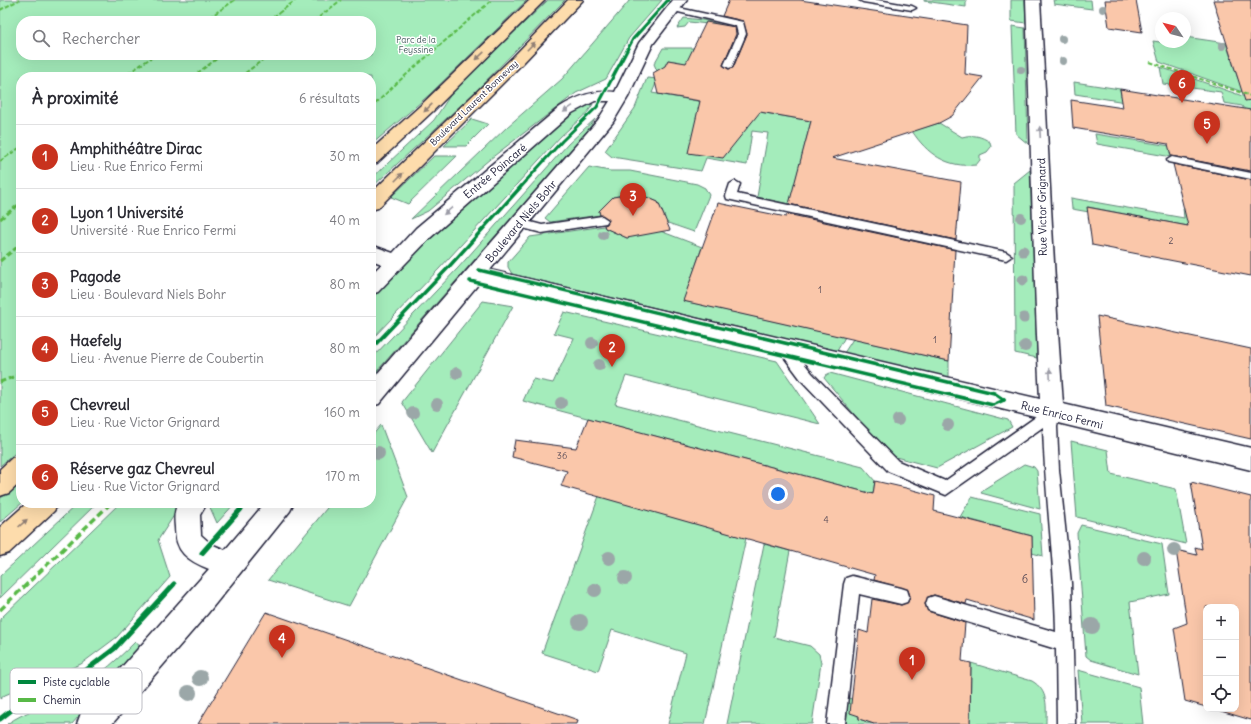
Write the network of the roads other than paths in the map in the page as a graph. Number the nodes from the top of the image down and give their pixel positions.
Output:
1 (538, 0) edge
2 (576, 0) edge
3 (863, 0) edge
4 (1033, 0) edge
5 (677, 4) edge
6 (912, 8) dead end
7 (729, 65) dead end
8 (612, 96) junction
9 (376, 154) edge
10 (1172, 160) dead end
11 (1251, 176) edge
12 (735, 184) dead end
13 (376, 199) edge
14 (602, 220) dead end
15 (519, 223) junction
16 (376, 254) edge
17 (1006, 256) dead end
18 (394, 261) junction
19 (476, 274) junction
20 (376, 281) edge
21 (782, 346) junction
22 (376, 391) edge
23 (1052, 413) junction
24 (1251, 459) edge
25 (16, 471) edge
26 (0, 485) edge
27 (40, 508) edge
28 (190, 508) edge
29 (277, 508) edge
30 (0, 544) edge
31 (230, 565) junction
32 (901, 596) dead end
33 (934, 604) dead end
34 (1064, 643) junction
35 (141, 668) edge
36 (101, 714) edge
37 (92, 724) edge
38 (836, 724) edge
39 (1066, 724) edge

1 -> 9 main road
13 -> 2 main road, Boulevard Laurent Bonnevay
3 - 6 lane
23 -> 4 street, Rue Victor Grignard
5 - 7 lane
5 - 8 street, Boulevard Niels Bohr
8 - 15 street, Boulevard Niels Bohr
8 -> 18 street, Entrée Poincaré
10 - 11 lane
12 - 17 lane
14 - 15 lane
15 - 19 street, Boulevard Niels Bohr
16 - 18 street
18 - 20 street, Entrée Poincaré
19 - 21 street, Rue Enrico Fermi
19 - 22 street, Boulevard Niels Bohr
21 - 23 street, Rue Enrico Fermi
21 - 23 lane
23 - 24 street, Rue Enrico Fermi
23 - 34 lane
25 - 26 main road
30 -> 27 main road
28 - 31 street
29 - 31 street
31 - 35 street
32 - 38 lane
33 - 34 lane
34 - 39 lane
36 - 37 street

